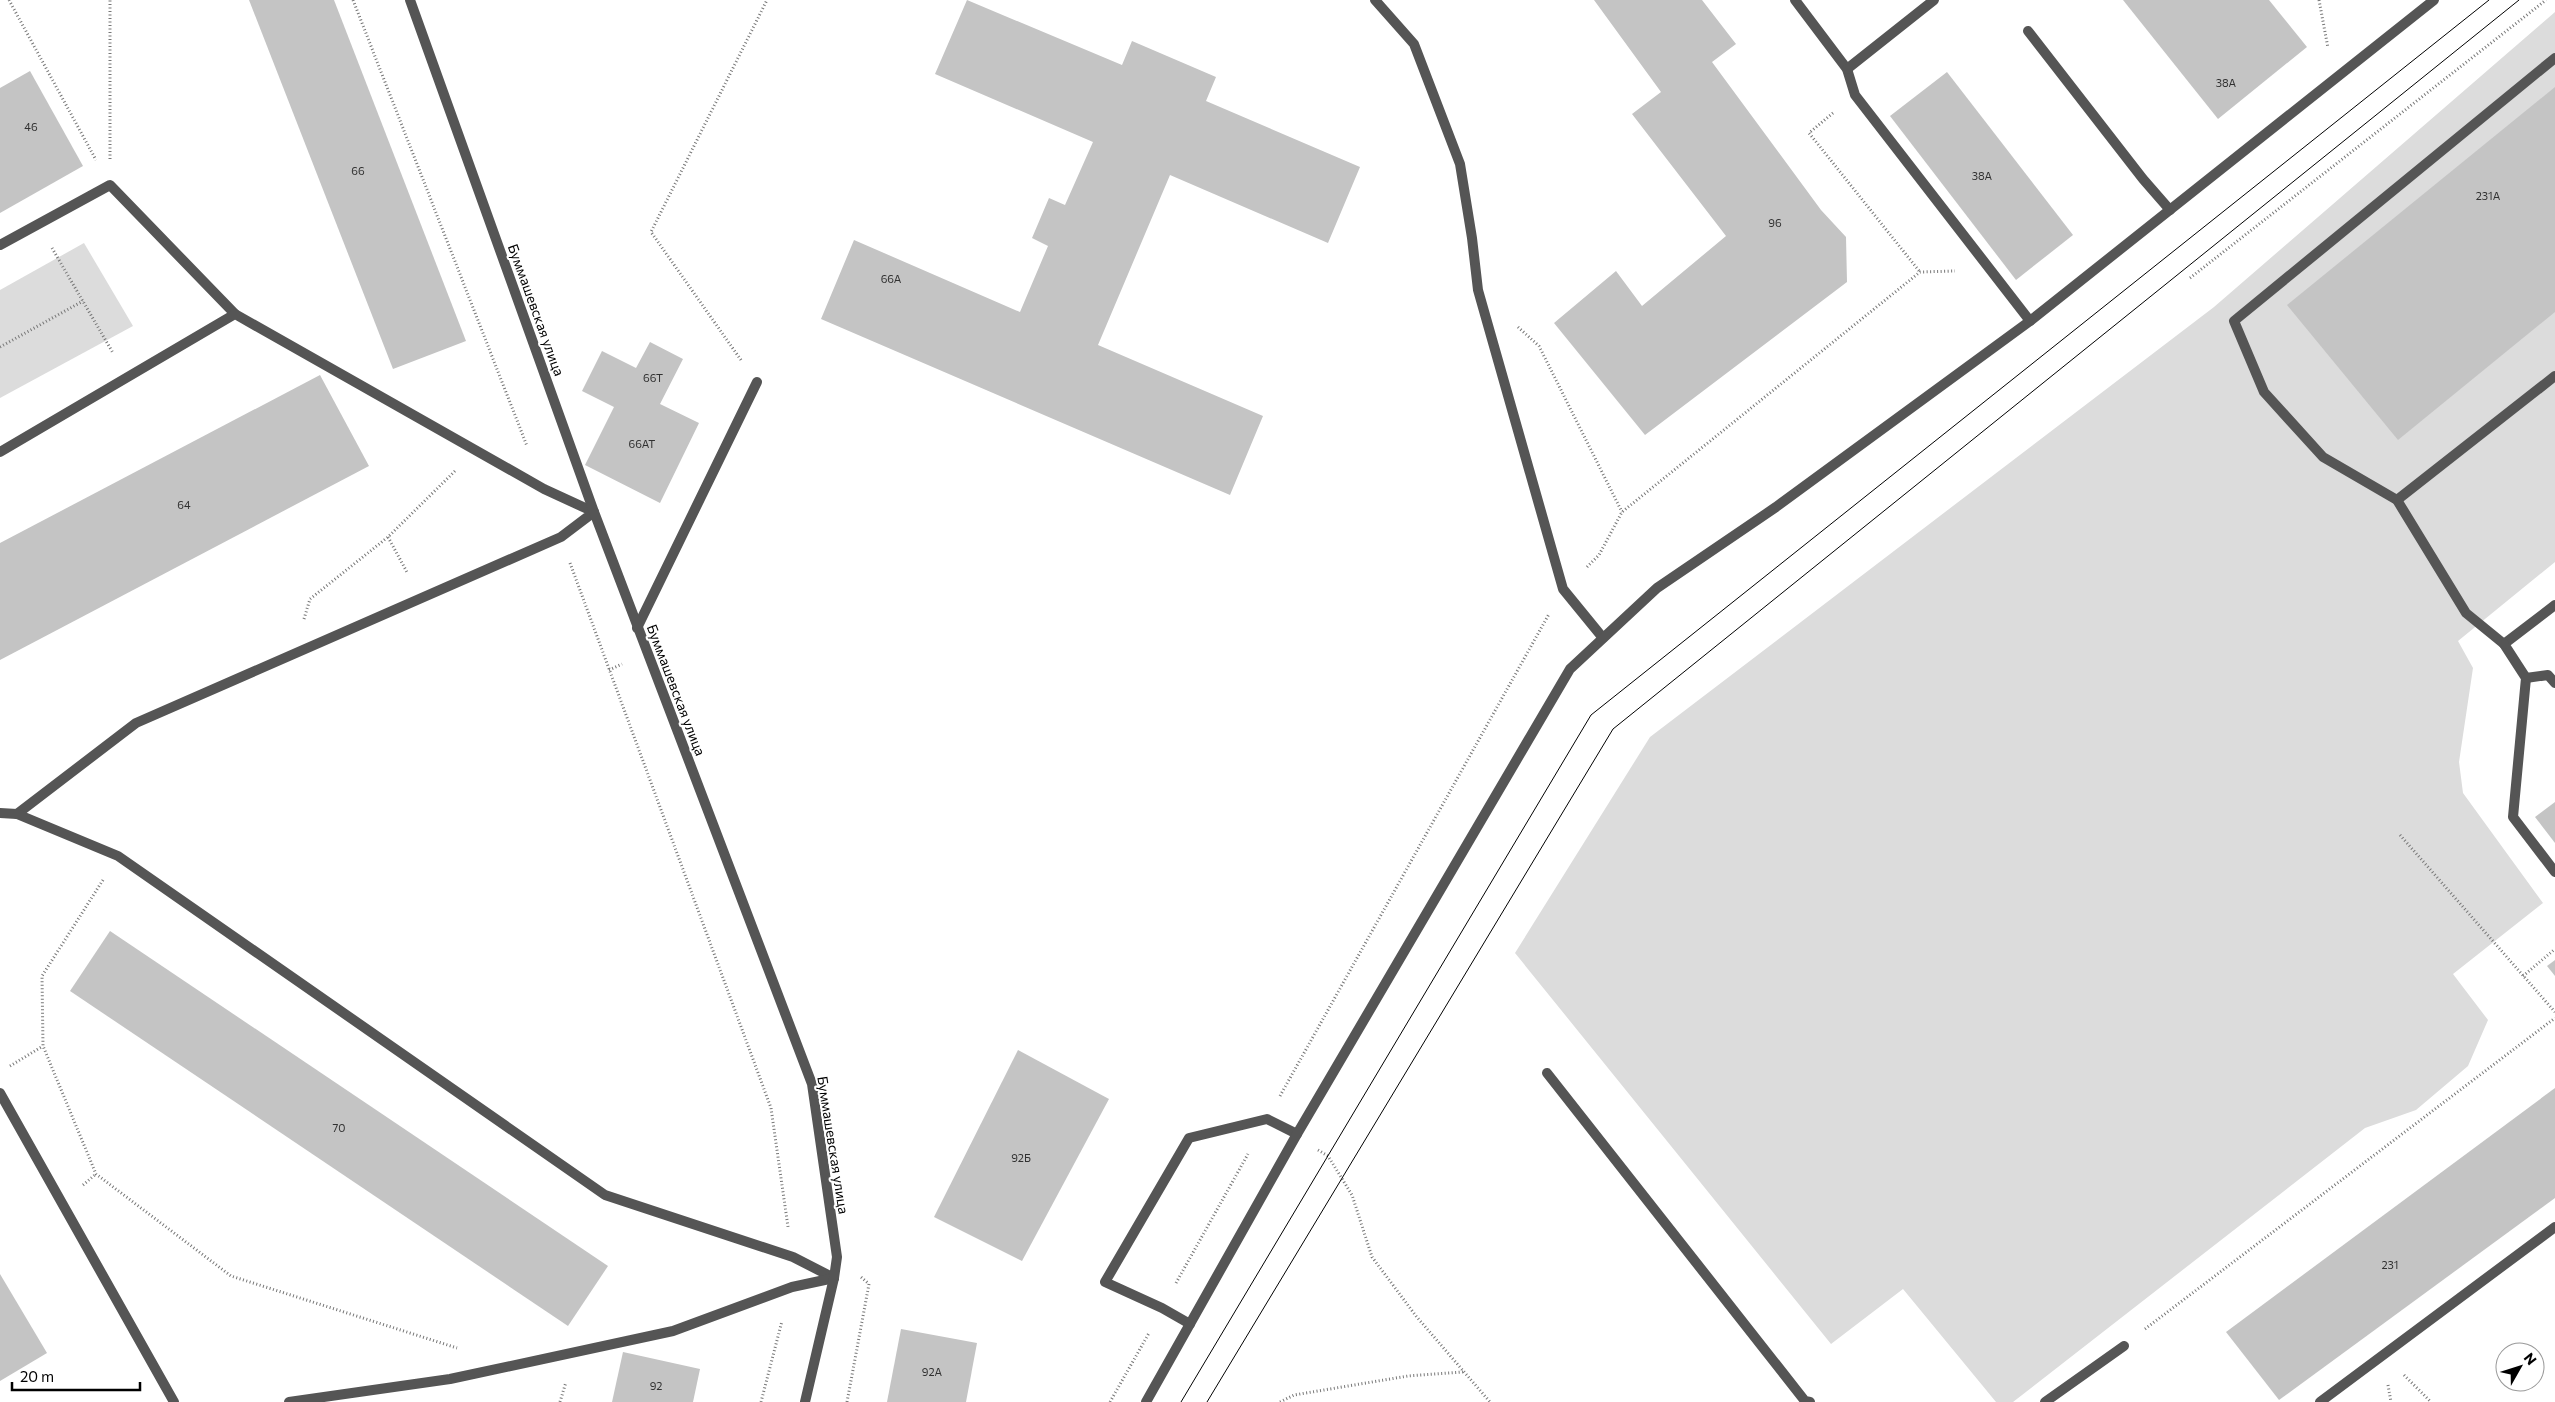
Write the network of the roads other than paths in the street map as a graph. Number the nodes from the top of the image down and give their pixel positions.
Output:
1 (410, 0) edge
2 (1375, 0) edge
3 (1794, 0) edge
4 (1934, 0) edge
5 (2434, 0) edge
6 (2028, 31) dead end
7 (2555, 58) edge
8 (1847, 69) junction
9 (2170, 210) junction
10 (0, 245) edge
11 (235, 314) junction
12 (2030, 322) junction
13 (2555, 376) edge
14 (757, 382) road end
15 (0, 452) edge
16 (2397, 500) junction
17 (594, 512) junction
18 (2555, 605) edge
19 (637, 628) junction
20 (1603, 638) junction
21 (2504, 644) junction
22 (2526, 678) junction
23 (2555, 683) edge
24 (0, 813) edge
25 (17, 814) junction
26 (2555, 872) edge
27 (1547, 1073) dead end
28 (0, 1093) edge
29 (1297, 1134) junction
30 (2555, 1227) edge
31 (834, 1278) junction
32 (1190, 1324) junction
33 (2124, 1346) road end
34 (174, 1402) edge
35 (289, 1402) edge
36 (805, 1402) edge
37 (1146, 1402) edge
38 (1810, 1402) edge
39 (2045, 1402) edge
40 (2320, 1402) edge

1 - 17 street, Буммашевская улица
2 - 20 street
3 - 8 street
4 - 8 street
5 - 9 street
6 - 9 street
7 - 16 street
8 - 12 street
9 - 12 street
10 - 11 street
11 - 15 street
11 - 17 street
12 - 20 street
13 - 16 street
14 - 19 street
16 - 21 street
17 - 19 street, Буммашевская улица
17 - 25 street
18 - 21 street
19 - 31 street, Буммашевская улица
20 - 29 street
21 - 22 street
22 - 23 street
22 - 26 street
24 - 25 street
25 - 31 street
27 - 38 street
28 - 34 street
29 - 32 street
29 - 32 street
30 - 40 street
31 - 35 street
31 - 36 street, Буммашевская улица
32 - 37 street
33 - 39 street

